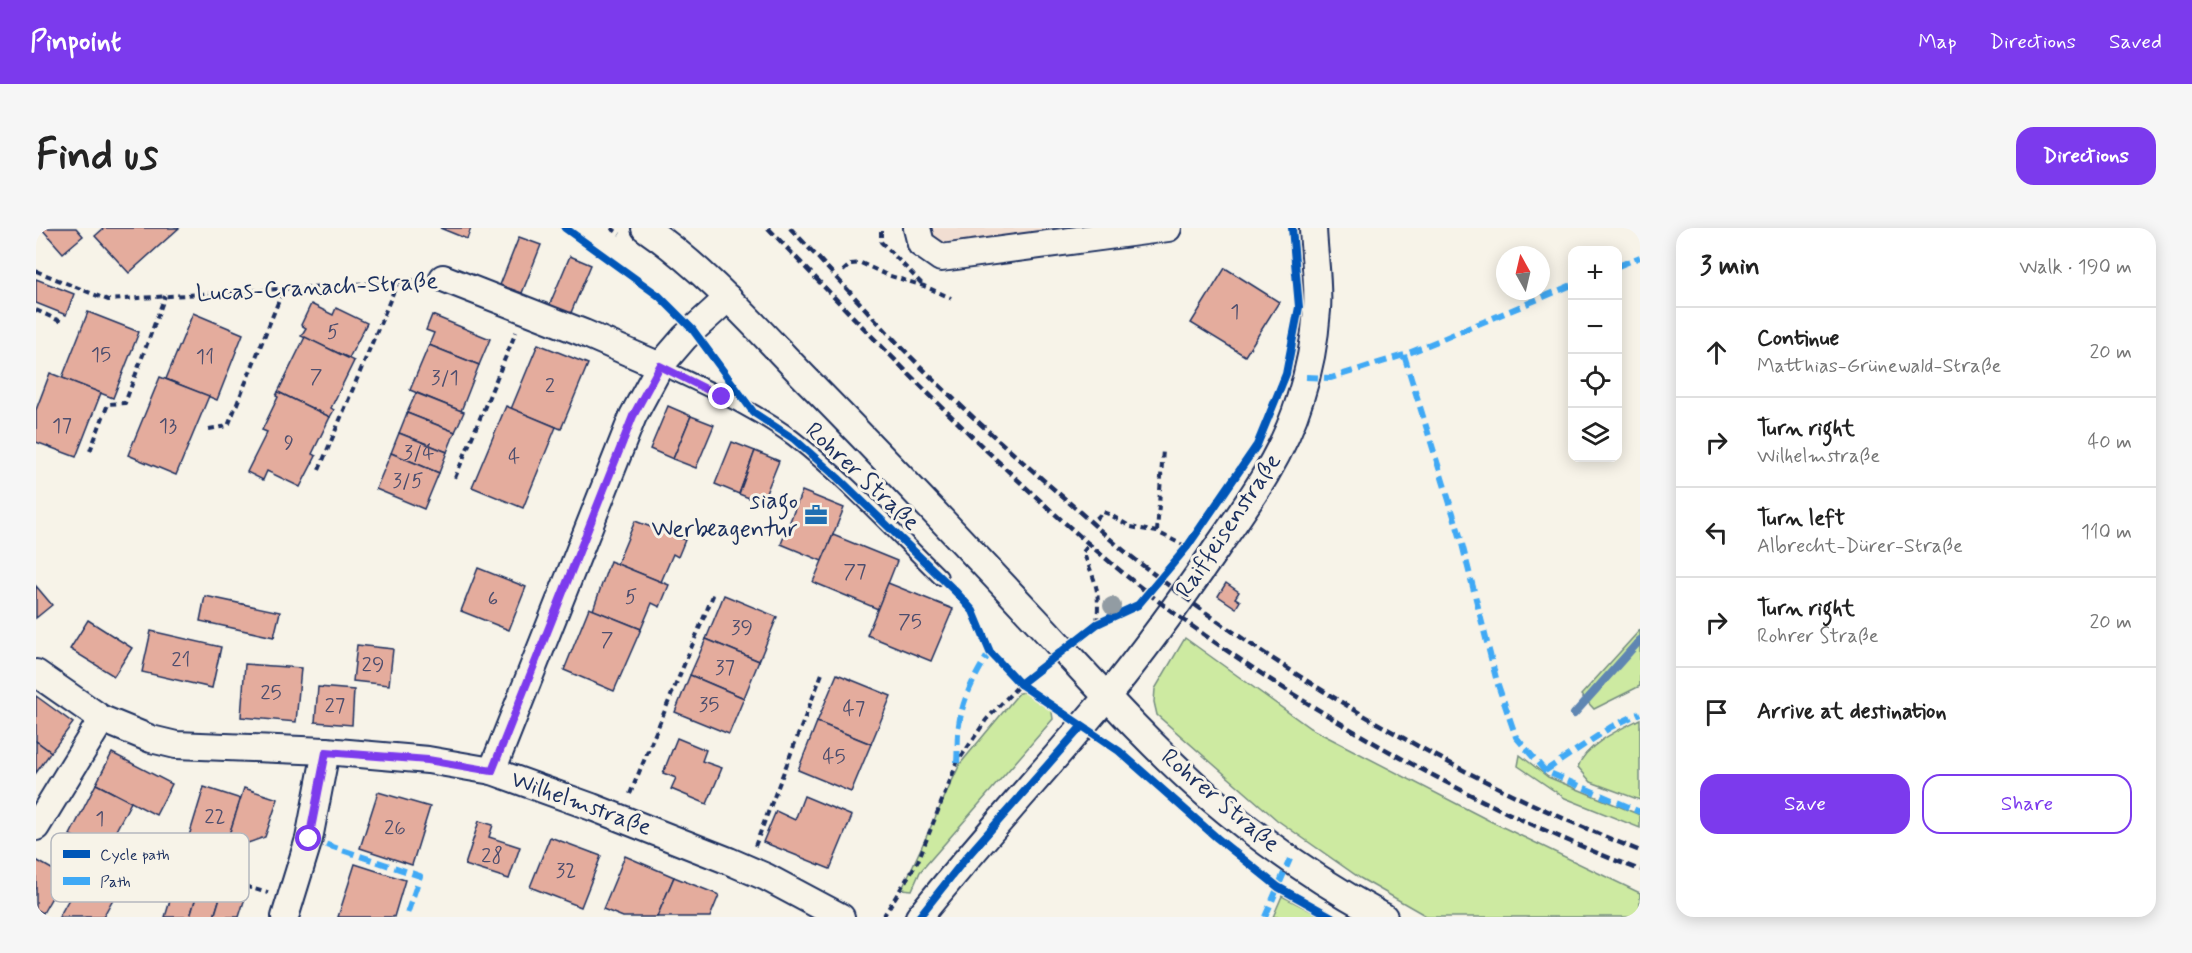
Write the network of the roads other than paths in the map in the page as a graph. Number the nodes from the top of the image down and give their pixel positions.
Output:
1 (645, 228) edge
2 (917, 228) edge
3 (1168, 228) edge
4 (1313, 228) edge
5 (443, 278) road end
6 (728, 298) junction
7 (660, 366) junction
8 (939, 577) road end
9 (36, 673) edge
10 (1106, 697) junction
11 (102, 719) junction
12 (326, 752) junction
13 (492, 771) junction
14 (36, 827) edge
15 (288, 908) edge
16 (841, 917) edge
17 (920, 917) edge
18 (1384, 917) edge

1 - 6 street, Rohrer Straße
2 - 3 street
4 - 10 street, Raiffeisenstraße
5 - 7 street, Lucas-Cranach-Straße
6 - 7 street
6 - 10 street, Rohrer Straße
7 - 8 lane, Rohrer Straße
7 - 13 street
9 - 11 street, Wilhelmstraße
10 - 17 street, Raiffeisenstraße
10 - 18 street, Rohrer Straße
11 - 12 street, Wilhelmstraße
11 - 14 street
12 - 13 street, Wilhelmstraße
12 - 15 street
13 - 16 street, Wilhelmstraße

